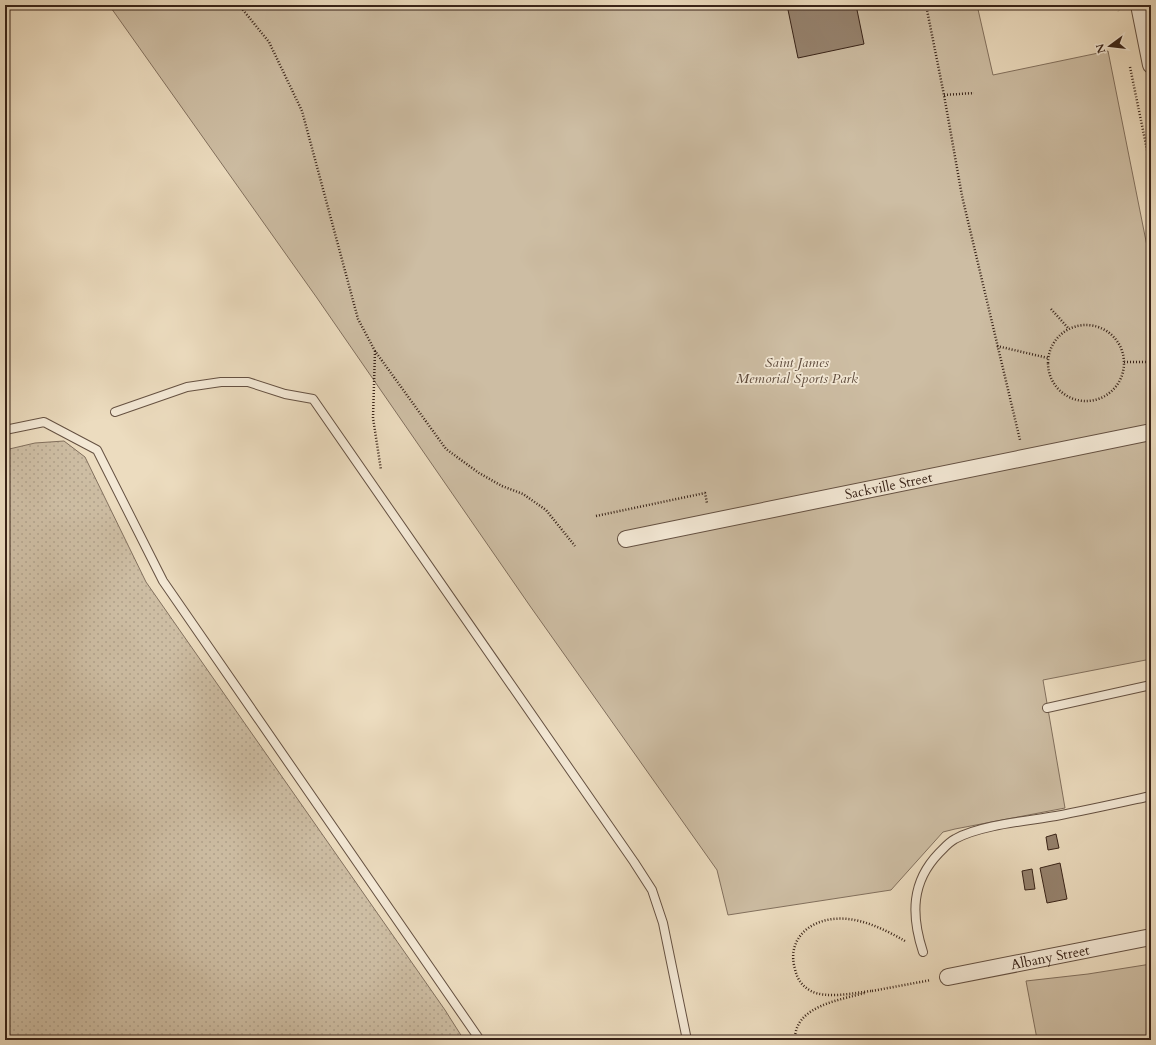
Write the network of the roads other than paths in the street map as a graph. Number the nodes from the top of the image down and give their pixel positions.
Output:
1 (1139, 5) edge
2 (1149, 43) edge
3 (1151, 65) edge
4 (115, 412) dead end
5 (5, 430) edge
6 (1151, 432) edge
7 (626, 539) dead end
8 (1151, 685) edge
9 (1048, 708) dead end
10 (1151, 796) edge
11 (1151, 937) edge
12 (923, 952) road end
13 (948, 977) road end
14 (480, 1040) edge
15 (687, 1040) edge

1 - 2 street
2 - 3 street
4 - 15 lane
5 - 14 lane
6 - 7 street, Sackville Street
8 - 9 lane
10 - 12 lane
11 - 13 street, Albany Street

